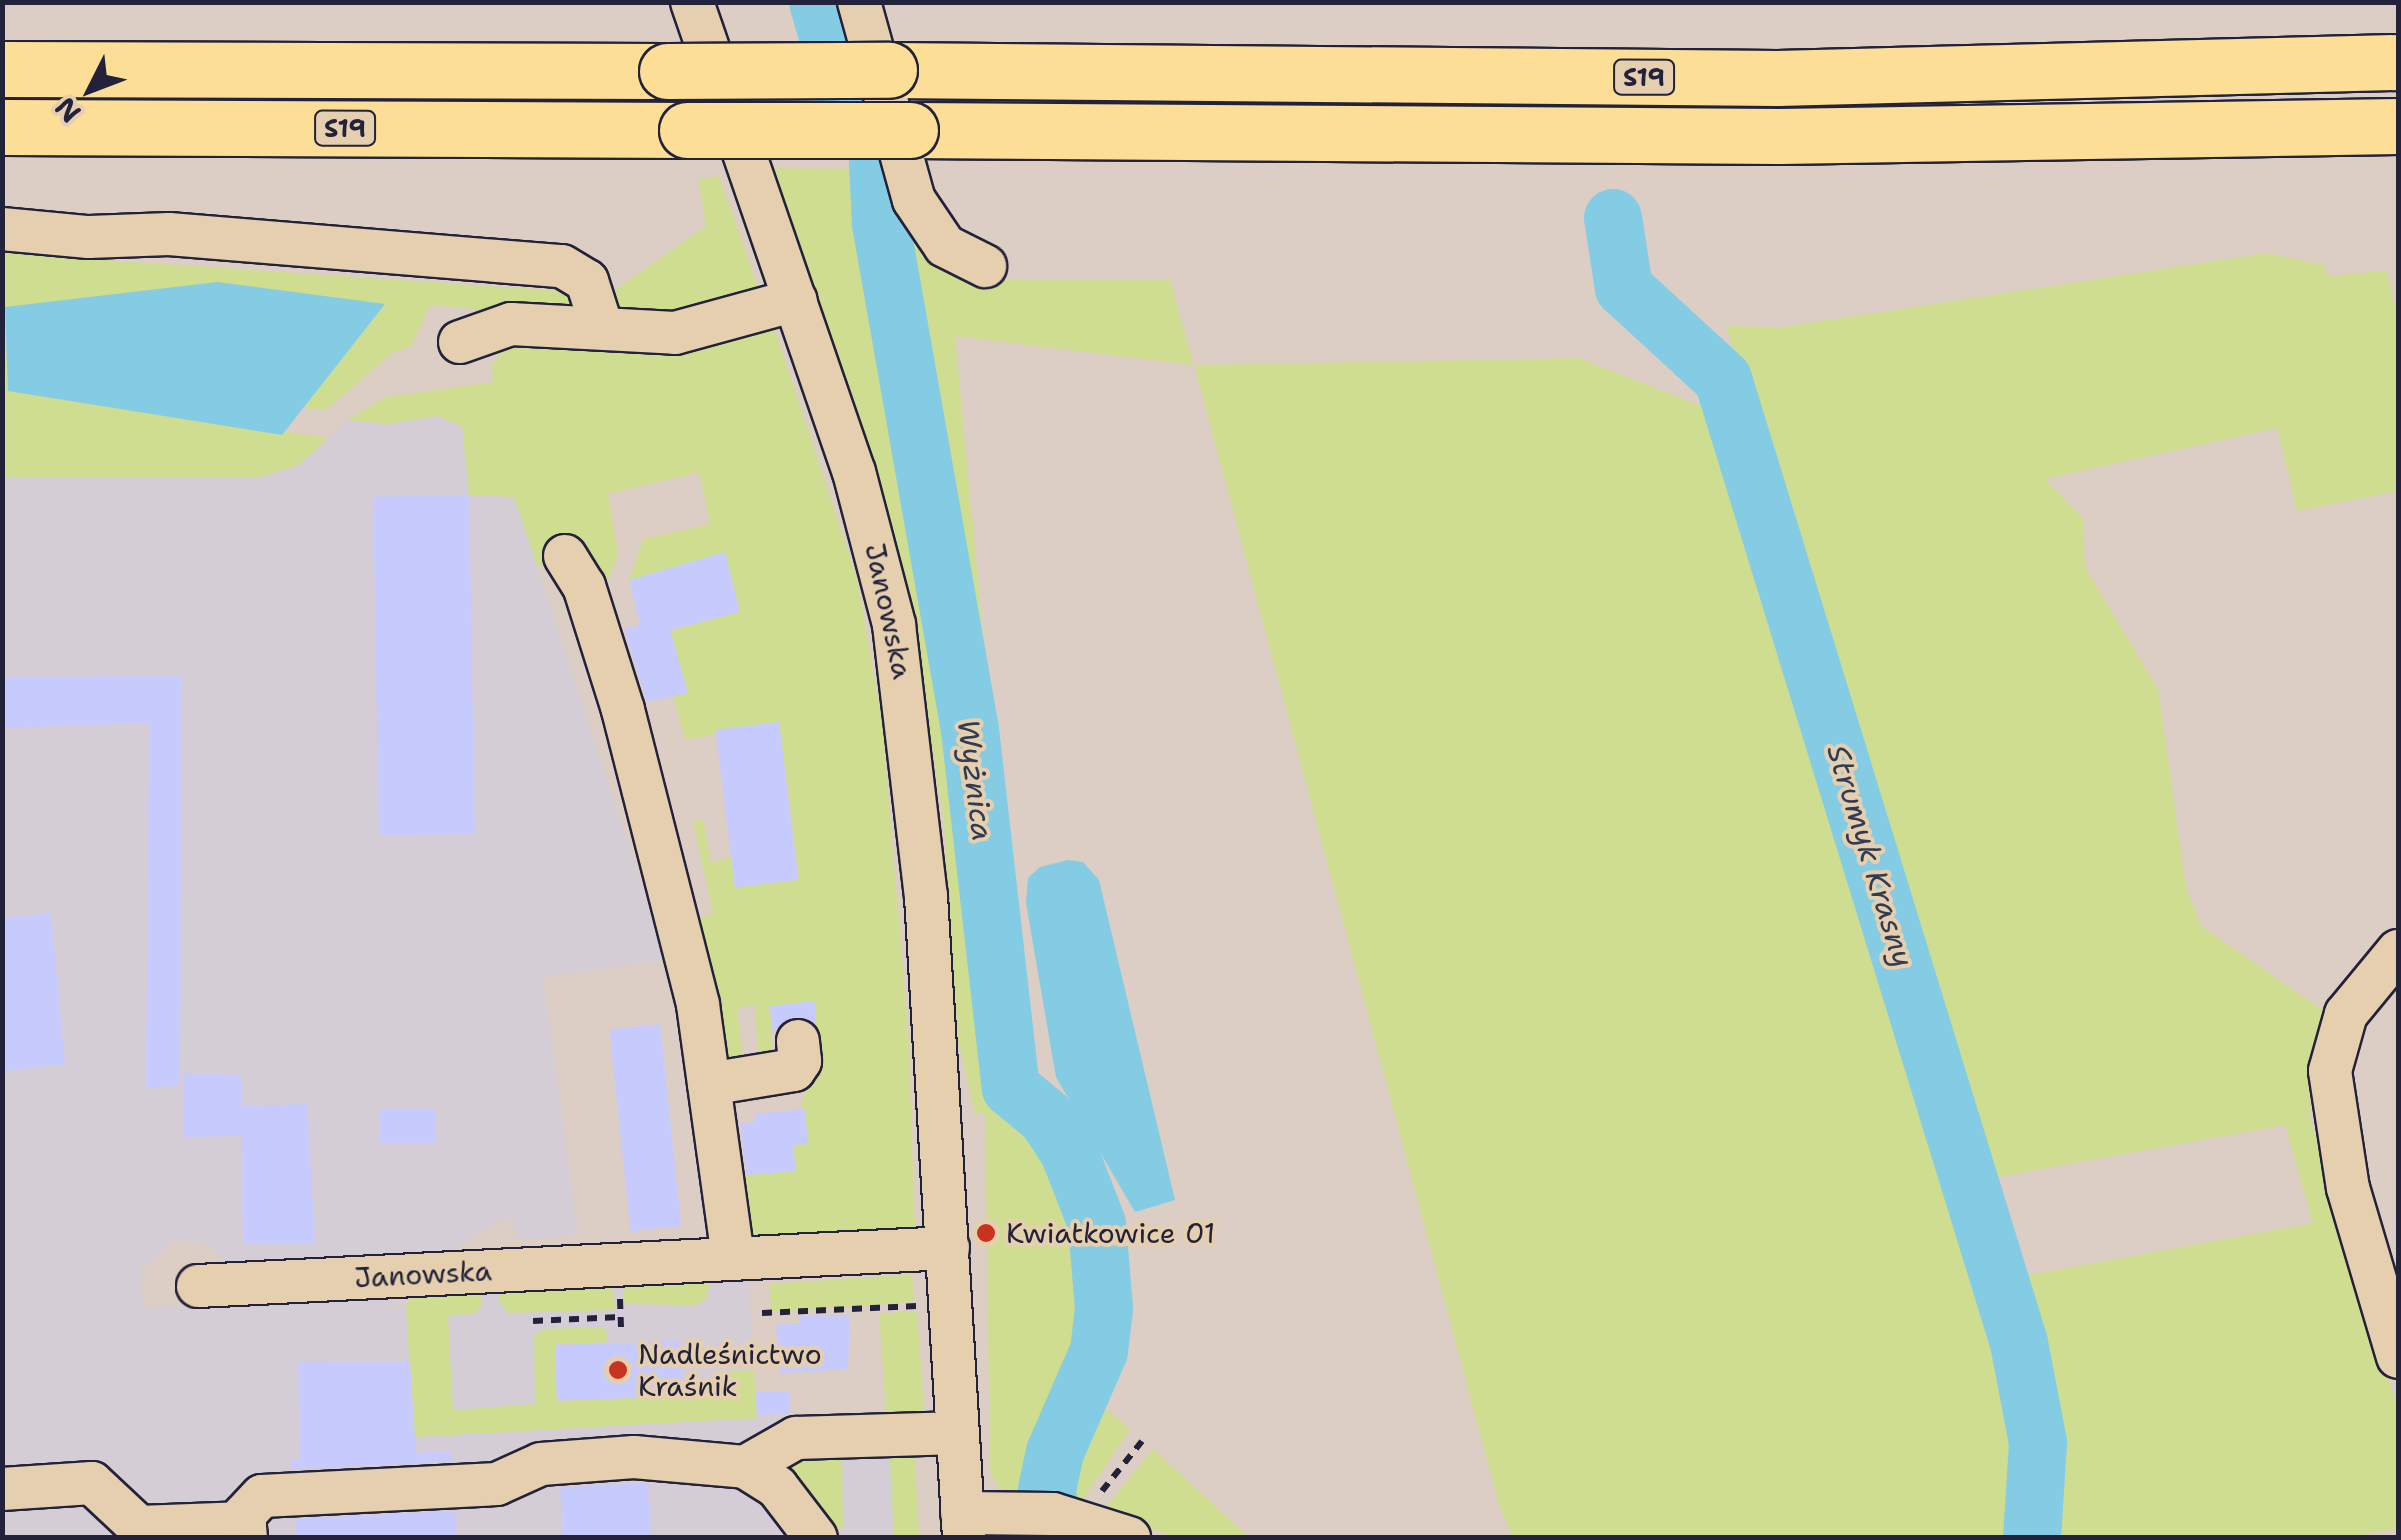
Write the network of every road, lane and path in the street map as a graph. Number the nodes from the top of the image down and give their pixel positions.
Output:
1 (692, 2) edge
2 (859, 2) edge
3 (2398, 62) edge
4 (2, 69) edge
5 (1686, 78) junction
6 (2398, 126) edge
7 (2, 127) edge
8 (1686, 136) junction
9 (2, 228) edge
10 (984, 266) dead end
11 (796, 300) junction
12 (602, 328) junction
13 (460, 342) dead end
14 (565, 556) dead end
15 (2398, 951) edge
16 (798, 1041) dead end
17 (709, 1084) junction
18 (948, 1248) junction
19 (733, 1258) junction
20 (198, 1286) dead end
21 (619, 1288) dead end
22 (909, 1307) dead end
23 (762, 1314) dead end
24 (620, 1317) junction
25 (533, 1322) dead end
26 (621, 1333) dead end
27 (2398, 1356) edge
28 (958, 1433) junction
29 (1142, 1440) dead end
30 (745, 1467) junction
31 (2, 1490) edge
32 (1080, 1520) junction
33 (963, 1525) edge
34 (246, 1530) edge
35 (816, 1538) edge
36 (1129, 1538) edge

1 - 11 street, Janowska
2 - 10 street
3 - 5 highway, S19
4 - 5 highway, S19, bridge
5 - 8 street
6 - 8 highway, S19
7 - 8 highway, S19, bridge
9 - 12 street
11 - 12 street
11 - 18 street, Janowska
12 - 13 street
14 - 17 street
15 - 27 street
16 - 17 street
17 - 19 street
18 - 19 street, Janowska
18 - 28 street, Janowska
19 - 20 street, Janowska
21 - 24 path
22 - 23 path
24 - 25 path
24 - 26 path
28 - 30 street
28 - 33 street, Janowska
29 - 32 path
30 - 34 street
30 - 35 street
31 - 34 street
32 - 33 street
32 - 36 street

